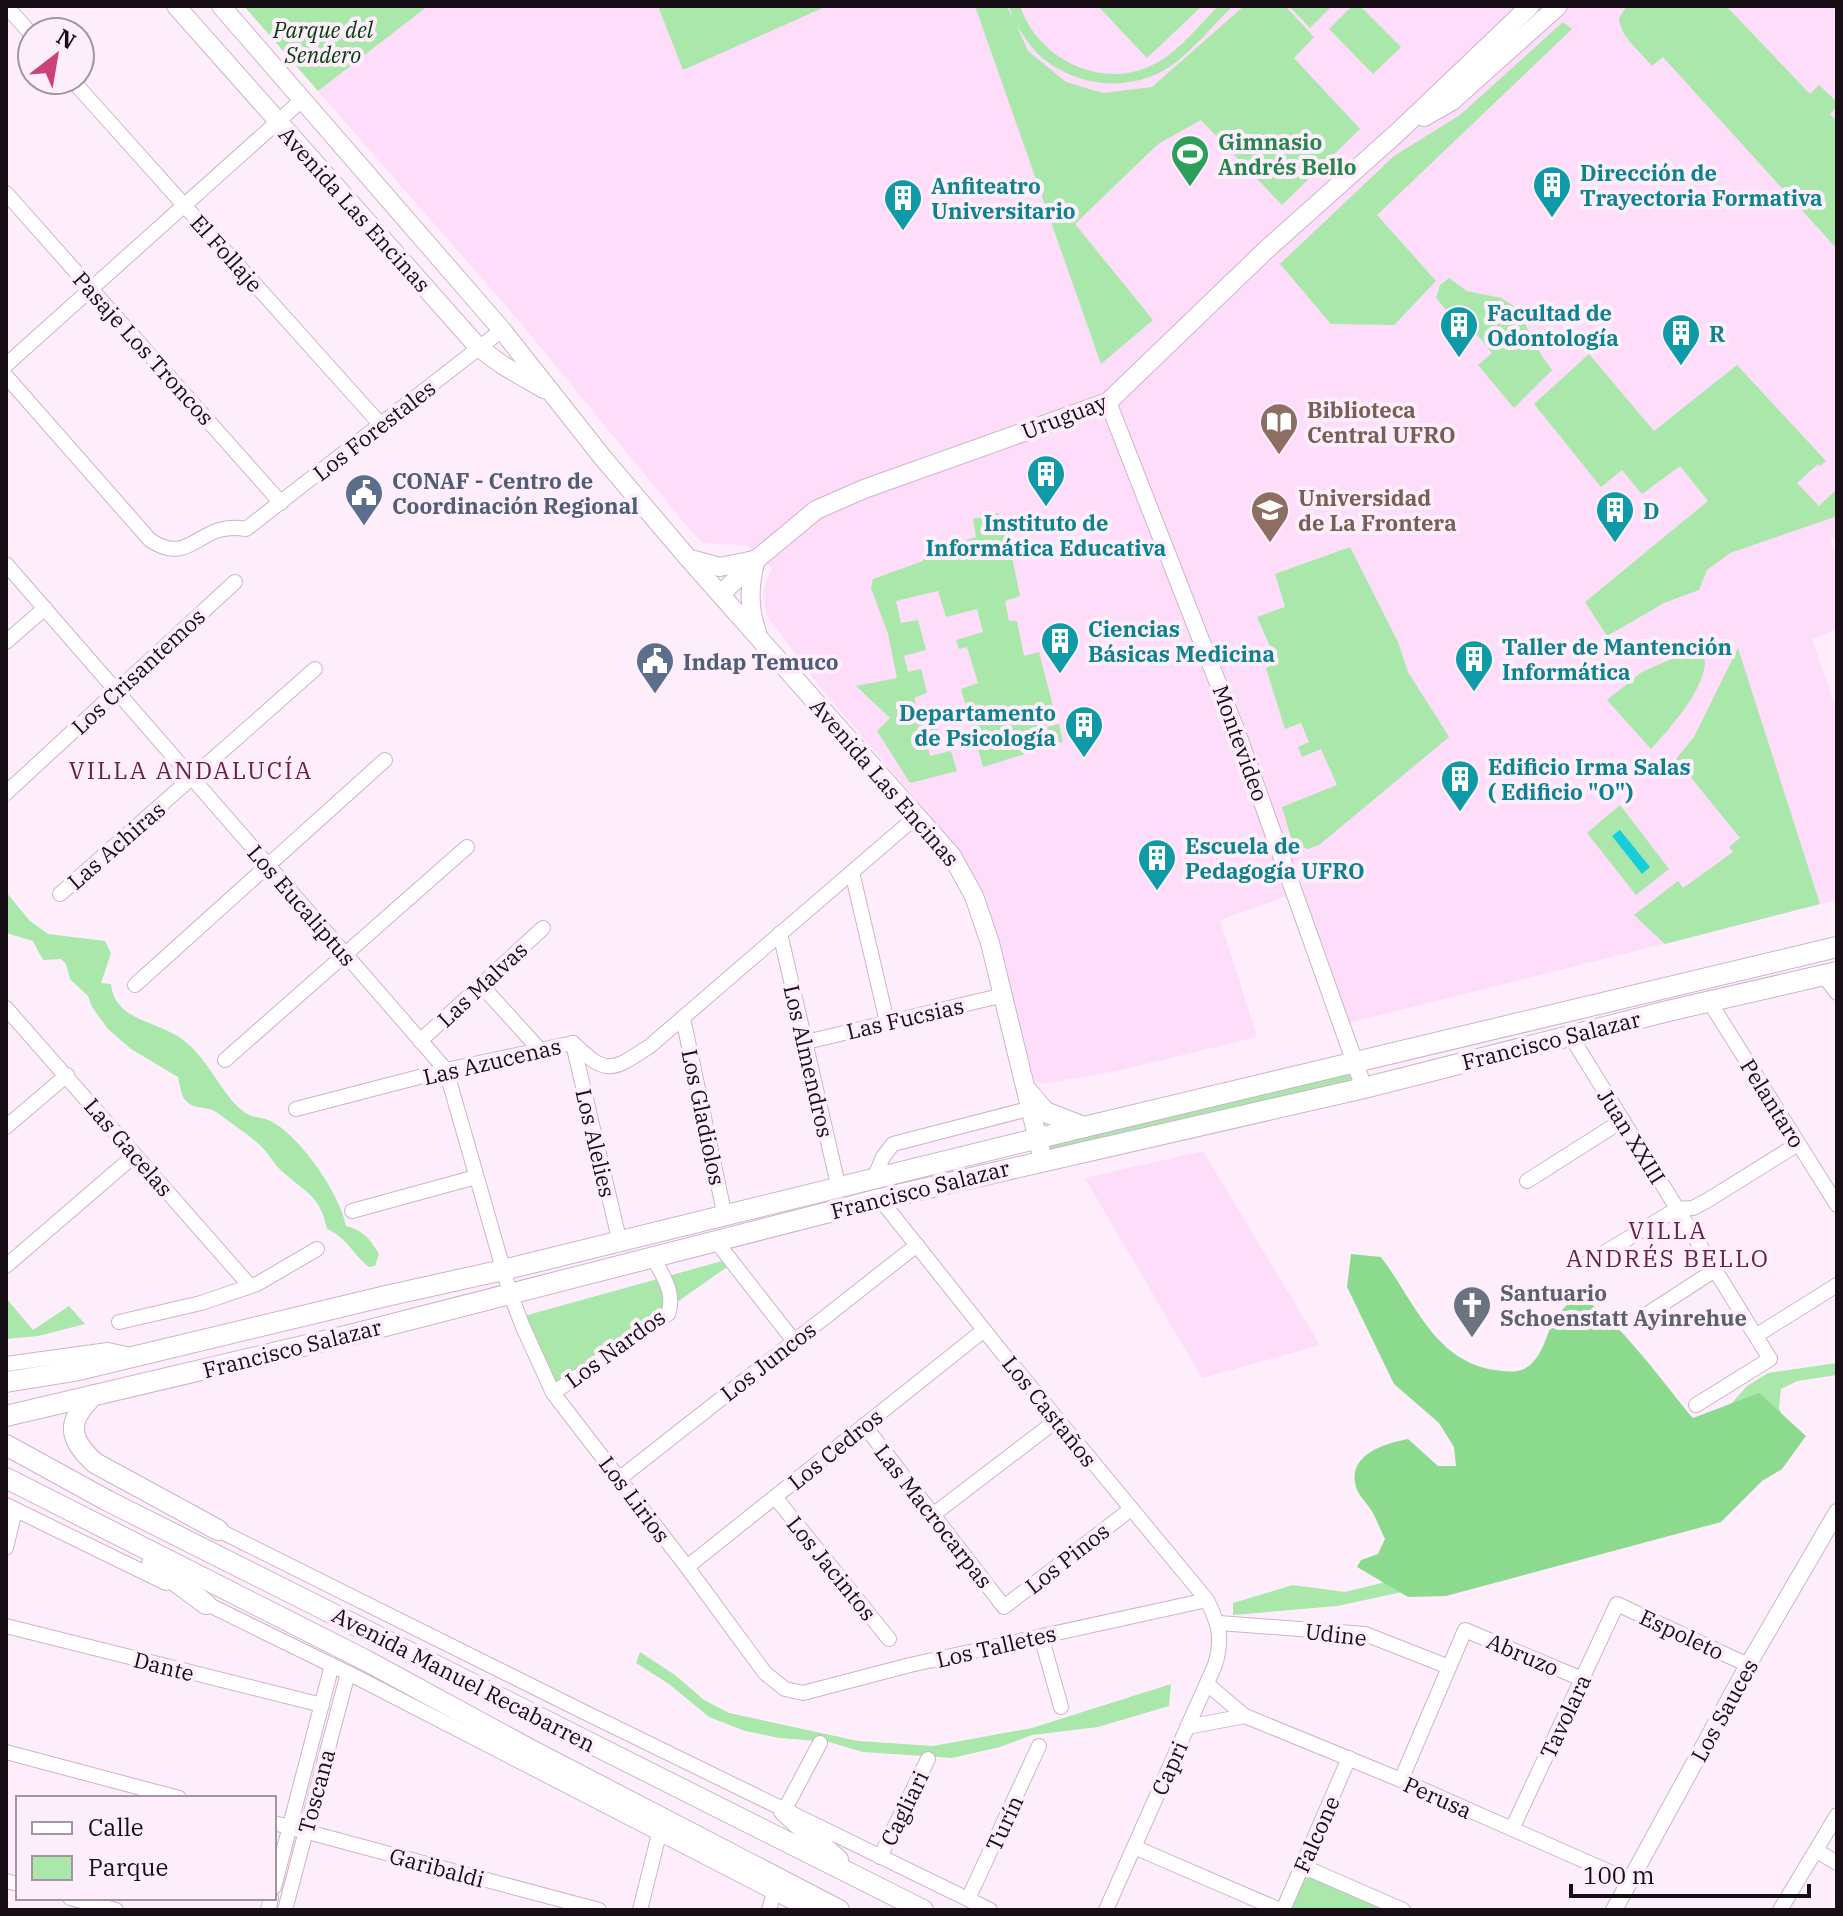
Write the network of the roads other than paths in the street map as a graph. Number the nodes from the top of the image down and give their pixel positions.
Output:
1 (176, 6) edge
2 (221, 6) edge
3 (1530, 6) edge
4 (1558, 6) edge
5 (86, 96) edge
6 (303, 99) junction
7 (278, 121) junction
8 (1398, 132) junction
9 (6, 193) edge
10 (184, 205) junction
11 (91, 288) junction
12 (502, 330) junction
13 (479, 348) junction
14 (6, 365) edge
15 (6, 376) edge
16 (550, 393) junction
17 (1108, 402) junction
18 (381, 425) junction
19 (281, 503) junction
20 (652, 516) junction
21 (688, 558) junction
22 (757, 559) junction
23 (6, 564) edge
24 (235, 582) dead end
25 (716, 599) junction
26 (45, 608) junction
27 (6, 642) edge
28 (764, 643) junction
29 (315, 669) dead end
30 (117, 692) junction
31 (385, 760) dead end
32 (192, 779) junction
33 (6, 793) edge
34 (917, 816) junction
35 (467, 847) dead end
36 (268, 866) junction
37 (852, 872) junction
38 (60, 894) dead end
39 (543, 928) dead end
40 (780, 933) junction
41 (1837, 947) edge
42 (345, 954) junction
43 (1830, 974) edge
44 (135, 985) dead end
45 (481, 985) junction
46 (1837, 993) edge
47 (1004, 995) junction
48 (1709, 1001) junction
49 (6, 1008) edge
50 (683, 1018) junction
51 (887, 1022) junction
52 (1570, 1035) junction
53 (420, 1041) junction
54 (806, 1042) junction
55 (573, 1043) junction
56 (540, 1050) junction
57 (225, 1060) dead end
58 (1354, 1065) junction
59 (446, 1070) junction
60 (67, 1075) junction
61 (1364, 1088) junction
62 (1030, 1100) junction
63 (296, 1109) dead end
64 (1623, 1120) junction
65 (6, 1127) edge
66 (1084, 1127) junction
67 (1038, 1139) junction
68 (1798, 1144) junction
69 (135, 1155) junction
70 (1043, 1160) junction
71 (476, 1177) junction
72 (1527, 1181) dead end
73 (1831, 1185) edge
74 (839, 1189) junction
75 (877, 1190) junction
76 (1837, 1205) edge
77 (1677, 1209) junction
78 (352, 1211) dead end
79 (725, 1217) junction
80 (715, 1240) junction
81 (620, 1243) junction
82 (917, 1245) junction
83 (317, 1249) dead end
84 (652, 1256) junction
85 (1587, 1263) dead end
86 (6, 1266) edge
87 (503, 1270) junction
88 (1715, 1270) junction
89 (1837, 1285) edge
90 (250, 1286) junction
91 (510, 1293) junction
92 (1641, 1318) dead end
93 (119, 1322) dead end
94 (984, 1330) junction
95 (1757, 1335) junction
96 (794, 1341) junction
97 (7, 1367) edge
98 (553, 1393) junction
99 (94, 1395) junction
100 (1696, 1405) dead end
101 (6, 1416) edge
102 (1057, 1420) junction
103 (864, 1425) junction
104 (6, 1445) edge
105 (6, 1478) edge
106 (620, 1478) junction
107 (775, 1497) junction
108 (108, 1501) junction
109 (9, 1507) edge
110 (1131, 1509) junction
111 (1837, 1512) edge
112 (934, 1514) junction
113 (107, 1530) junction
114 (218, 1530) junction
115 (6, 1548) edge
116 (687, 1567) junction
117 (1207, 1600) junction
118 (206, 1604) junction
119 (1617, 1604) joint
120 (1004, 1607) joint
121 (1219, 1623) junction
122 (6, 1626) edge
123 (1041, 1636) junction
124 (889, 1639) dead end
125 (332, 1665) junction
126 (1748, 1665) junction
127 (1449, 1667) junction
128 (348, 1673) junction
129 (1582, 1679) junction
130 (1207, 1684) junction
131 (785, 1689) joint
132 (322, 1705) junction
133 (1061, 1707) dead end
134 (1245, 1716) junction
135 (1187, 1727) junction
136 (820, 1743) dead end
137 (1039, 1746) dead end
138 (6, 1752) edge
139 (1349, 1758) junction
140 (928, 1759) dead end
141 (1401, 1780) junction
142 (171, 1796) edge
143 (784, 1811) junction
144 (1837, 1815) edge
145 (276, 1824) edge
146 (290, 1828) junction
147 (1512, 1829) junction
148 (306, 1832) junction
149 (659, 1834) junction
150 (1134, 1847) junction
151 (1817, 1851) junction
152 (880, 1857) junction
153 (1837, 1863) edge
154 (1302, 1866) junction
155 (859, 1879) junction
156 (276, 1880) edge
157 (1630, 1881) junction
158 (798, 1889) junction
159 (774, 1892) junction
160 (968, 1899) junction
161 (88, 1907) edge
162 (116, 1910) edge
163 (285, 1910) edge
164 (599, 1910) edge
165 (640, 1910) edge
166 (769, 1910) edge
167 (808, 1910) edge
168 (827, 1910) edge
169 (839, 1910) edge
170 (923, 1910) edge
171 (990, 1910) edge
172 (1106, 1910) edge
173 (1281, 1910) edge
174 (1403, 1910) edge
175 (1614, 1910) edge
176 (1780, 1910) edge

1 - 7 main road, Avenida Las Encinas
2 - 6 main road, Avenida Las Encinas
3 - 8 main road, Uruguay
4 - 8 main road, Uruguay
5 - 10 street, El Follaje
6 - 7 street
6 - 12 main road, Avenida Las Encinas
7 - 10 street
7 - 13 main road, Avenida Las Encinas
8 - 17 main road, Uruguay
9 - 11 street, Pasaje Los Troncos
10 - 11 street
10 - 18 street, El Follaje
11 - 14 street
11 - 19 street, Pasaje Los Troncos
12 - 13 street, Los Forestales
12 - 16 main road, Avenida Las Encinas
13 - 16 main road, Avenida Las Encinas
13 - 18 street, Los Forestales
15 - 19 street, Los Forestales
16 - 20 main road, Avenida Las Encinas
17 - 22 main road, Uruguay
17 - 58 street, Montevideo
18 - 19 street, Los Forestales
20 - 21 main road, Avenida Las Encinas
20 - 25 main road, Avenida Las Encinas
21 - 22 main road
21 - 25 main road, Avenida Las Encinas
22 - 25 main road, Uruguay
22 - 28 main road
23 - 26 street, Los Eucaliptus
24 - 30 street, Los Crisantemos
25 - 28 main road, Avenida Las Encinas
26 - 27 street
26 - 30 street, Los Eucaliptus
28 - 34 main road, Avenida Las Encinas
29 - 32 street, Las Achiras
30 - 32 street, Los Eucaliptus
30 - 33 street, Los Crisantemos
31 - 36 street
32 - 36 street, Los Eucaliptus
32 - 38 street, Las Achiras
34 - 37 street, Las Azucenas
34 - 47 main road, Avenida Las Encinas
35 - 42 street
36 - 42 street, Los Eucaliptus
36 - 44 street
37 - 40 street, Las Azucenas
37 - 51 street
39 - 45 street, Las Malvas
40 - 50 street, Las Azucenas
40 - 54 street, Los Almendros
41 - 58 main road, Francisco Salazar
42 - 53 street, Los Eucaliptus
42 - 57 street
43 - 46 street
43 - 48 main road, Francisco Salazar
45 - 53 street, Las Malvas
45 - 56 street
47 - 51 street, Las Fucsias
47 - 62 main road, Avenida Las Encinas
48 - 52 main road, Francisco Salazar
48 - 68 street, Pelantaro
49 - 60 street, Las Gacelas
50 - 55 street, Las Azucenas
50 - 79 street, Los Gladiolos
51 - 54 street, Las Fucsias
52 - 61 main road, Francisco Salazar
52 - 64 street, Juan XXIII
53 - 59 street, Los Eucaliptus
54 - 74 street, Los Almendros
55 - 56 street, Las Azucenas
55 - 81 street, Los Alelies
56 - 59 street, Las Azucenas
58 - 61 street, Montevideo
58 - 66 main road, Francisco Salazar
59 - 63 street, Las Azucenas
59 - 71 street, Los Eucaliptus
60 - 65 street
60 - 69 street, Las Gacelas
61 - 70 main road, Francisco Salazar
62 - 66 main road
62 - 67 main road, Avenida Las Encinas
62 - 75 street, Francisco Salazar
64 - 72 street
64 - 77 street, Juan XXIII
66 - 67 main road, Francisco Salazar
67 - 70 main road, Avenida Las Encinas
67 - 75 main road, Francisco Salazar
68 - 73 street, Pelantaro
68 - 77 street
69 - 86 street
69 - 90 street, Las Gacelas
70 - 75 main road, Francisco Salazar
71 - 78 street
71 - 87 street, Los Eucaliptus
73 - 76 street, Pelantaro
74 - 75 main road, Francisco Salazar
74 - 79 main road, Francisco Salazar
75 - 80 main road, Francisco Salazar
75 - 82 street, Los Castaños
77 - 85 street
77 - 88 street, Juan XXIII
79 - 81 main road, Francisco Salazar
80 - 84 main road, Francisco Salazar
80 - 96 street
81 - 87 main road, Francisco Salazar
82 - 94 street, Los Castaños
82 - 96 street, Los Juncos
83 - 90 street
84 - 91 main road, Francisco Salazar
84 - 98 street, Los Nardos
87 - 91 street, Los Eucaliptus
87 - 97 main road, Francisco Salazar
88 - 92 street
88 - 95 street, Juan XXIII
89 - 95 street
90 - 93 street
91 - 98 street, Los Lirios
91 - 99 main road, Francisco Salazar
94 - 102 street, Los Castaños
94 - 103 street, Los Cedros
95 - 100 street, Juan XXIII
96 - 106 street, Los Juncos
98 - 106 street, Los Lirios
99 - 101 main road, Francisco Salazar
99 - 114 main road
102 - 110 street, Los Castaños
102 - 112 street
103 - 107 street, Los Cedros
103 - 112 street, Las Macrocarpas
104 - 108 main road, Avenida Manuel Recabarren
105 - 113 main road, Avenida Manuel Recabarren
106 - 116 street, Los Lirios
107 - 116 street, Los Cedros
107 - 124 street, Los Jacintos
108 - 114 main road
108 - 155 main road, Avenida Manuel Recabarren
109 - 115 street
109 - 118 street
110 - 117 street, Los Castaños
110 - 120 street, Los Pinos
111 - 126 street, Los Sauces
112 - 120 street, Las Macrocarpas
113 - 118 main road
113 - 158 main road, Avenida Manuel Recabarren
114 - 143 street, Avenida Manuel Recabarren
116 - 131 street, Los Lirios
117 - 121 street, Los Castaños
117 - 123 street, Los Talletes
118 - 125 street
119 - 126 street, Espoleto
119 - 129 street, Tavolara
121 - 127 street, Udine
121 - 130 street, Capri
122 - 132 street, Dante
123 - 131 street, Los Talletes
123 - 133 street
125 - 128 street
125 - 132 street, Toscana
126 - 157 street, Los Sauces
127 - 129 street, Abruzo
127 - 141 street
128 - 148 street, Toscana
128 - 149 street
129 - 147 street, Tavolara
130 - 134 street, Perusa
130 - 135 street, Capri
132 - 146 street, Toscana
134 - 135 street
134 - 139 street, Perusa
135 - 150 street, Capri
136 - 143 street
137 - 160 street, Turín
138 - 142 street
139 - 141 street, Perusa
139 - 154 street, Falcone
140 - 152 street, Cagliari
141 - 147 street, Perusa
143 - 152 street, Avenida Manuel Recabarren
143 - 155 main road
144 - 151 street
145 - 146 street, Garibaldi
146 - 148 street, Garibaldi
146 - 156 street, Toscana
147 - 157 street, Perusa
148 - 163 street, Toscana
148 - 164 street, Garibaldi
149 - 159 street
149 - 165 street
150 - 172 street, Capri
150 - 173 street
151 - 153 street
151 - 176 street
152 - 160 street, Avenida Manuel Recabarren
154 - 173 street, Falcone
154 - 174 street
155 - 170 main road, Avenida Manuel Recabarren
157 - 175 street, Los Sauces
158 - 168 main road
158 - 169 main road, Avenida Manuel Recabarren
159 - 166 street
159 - 167 street
160 - 171 street, Avenida Manuel Recabarren
161 - 162 street

